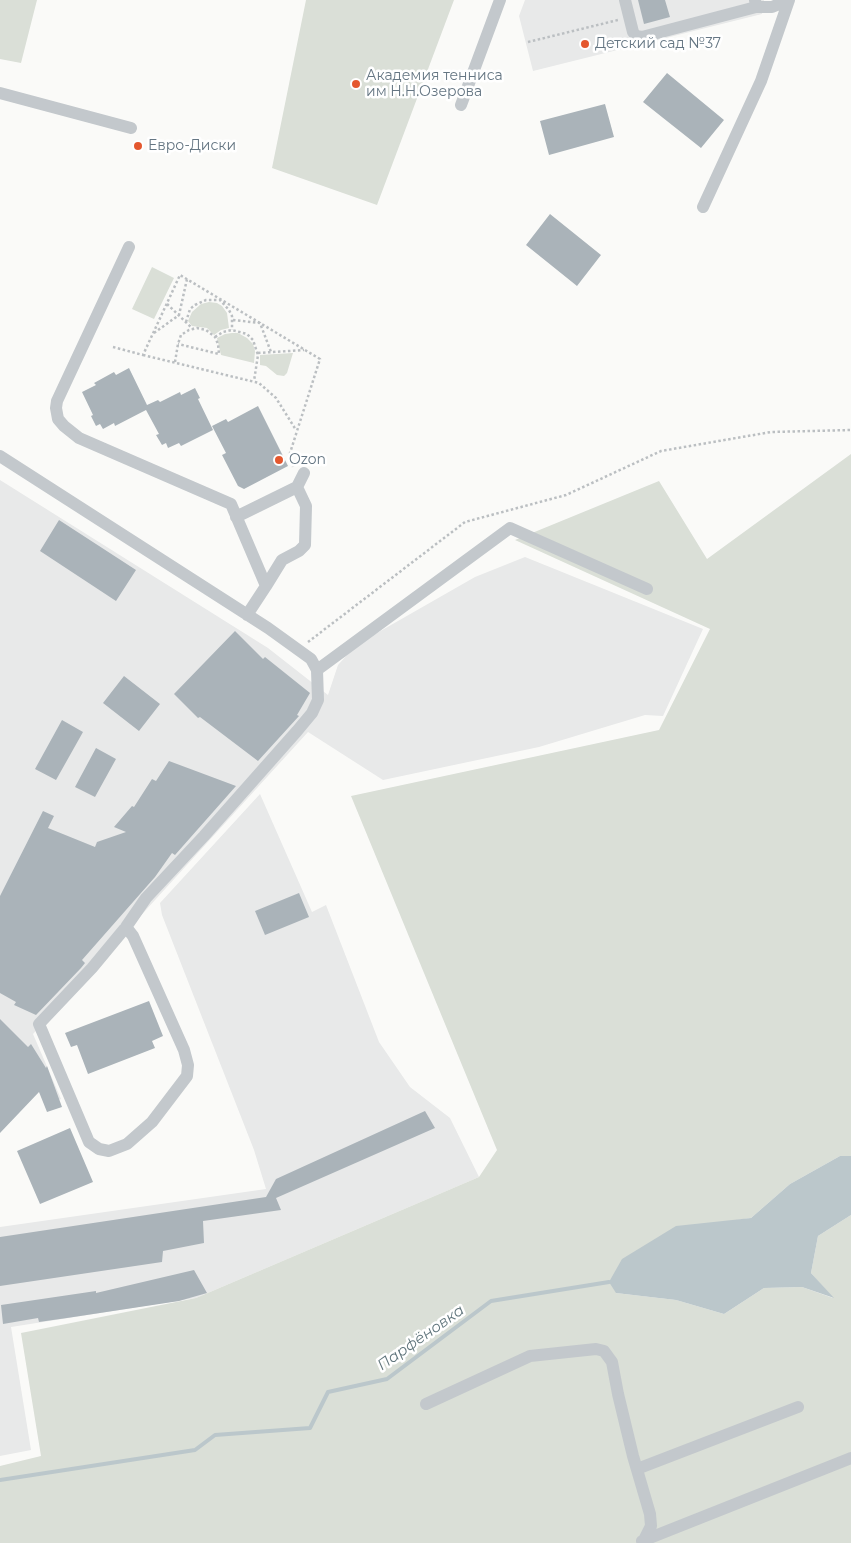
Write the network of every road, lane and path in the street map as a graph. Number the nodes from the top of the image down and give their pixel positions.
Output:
1 (500, 0) edge
2 (625, 0) edge
3 (789, 0) edge
4 (755, 4) edge
5 (629, 18) junction
6 (528, 42) dead end
7 (0, 94) edge
8 (461, 105) dead end
9 (131, 128) dead end
10 (703, 207) dead end
11 (129, 246) dead end
12 (187, 279) junction
13 (220, 300) junction
14 (167, 303) junction
15 (179, 315) junction
16 (232, 320) junction
17 (186, 322) junction
18 (260, 323) junction
19 (193, 329) junction
20 (232, 330) junction
21 (152, 334) junction
22 (214, 337) junction
23 (178, 344) junction
24 (113, 346) dead end
25 (305, 350) junction
26 (271, 352) junction
27 (258, 353) junction
28 (143, 354) junction
29 (175, 362) junction
30 (254, 381) junction
31 (851, 430) edge
32 (297, 431) junction
33 (290, 453) dead end
34 (0, 456) edge
35 (304, 473) dead end
36 (297, 487) junction
37 (236, 517) junction
38 (266, 586) junction
39 (647, 589) dead end
40 (248, 615) junction
41 (298, 649) junction
42 (317, 670) junction
43 (126, 927) junction
44 (426, 1404) dead end
45 (798, 1407) dead end
46 (851, 1458) edge
47 (637, 1468) junction
48 (642, 1542) edge

1 - 8 street
2 - 5 street
3 - 4 street
3 - 10 street
4 - 5 street
5 - 6 path
7 - 9 street
11 - 37 street
12 - 13 path
12 - 14 path
12 - 15 path
13 - 16 path
13 - 17 path
13 - 18 path
14 - 15 path
14 - 21 path
15 - 17 path
15 - 21 path
16 - 18 path
16 - 20 path
17 - 19 path
18 - 25 path
18 - 26 path
19 - 22 path
19 - 23 path
20 - 22 path
20 - 27 path
21 - 28 path
22 - 23 path
23 - 29 path
24 - 28 path
25 - 26 path
25 - 32 path
26 - 27 path
27 - 30 path
28 - 29 path
29 - 30 path
30 - 32 path
31 - 41 path
32 - 33 path
34 - 40 street
35 - 36 street
36 - 37 street
36 - 38 street
37 - 38 street
38 - 40 street
39 - 42 street
40 - 41 street
41 - 42 street
42 - 43 street
43 - 43 street
44 - 47 street
45 - 47 street
46 - 48 street
47 - 48 street

